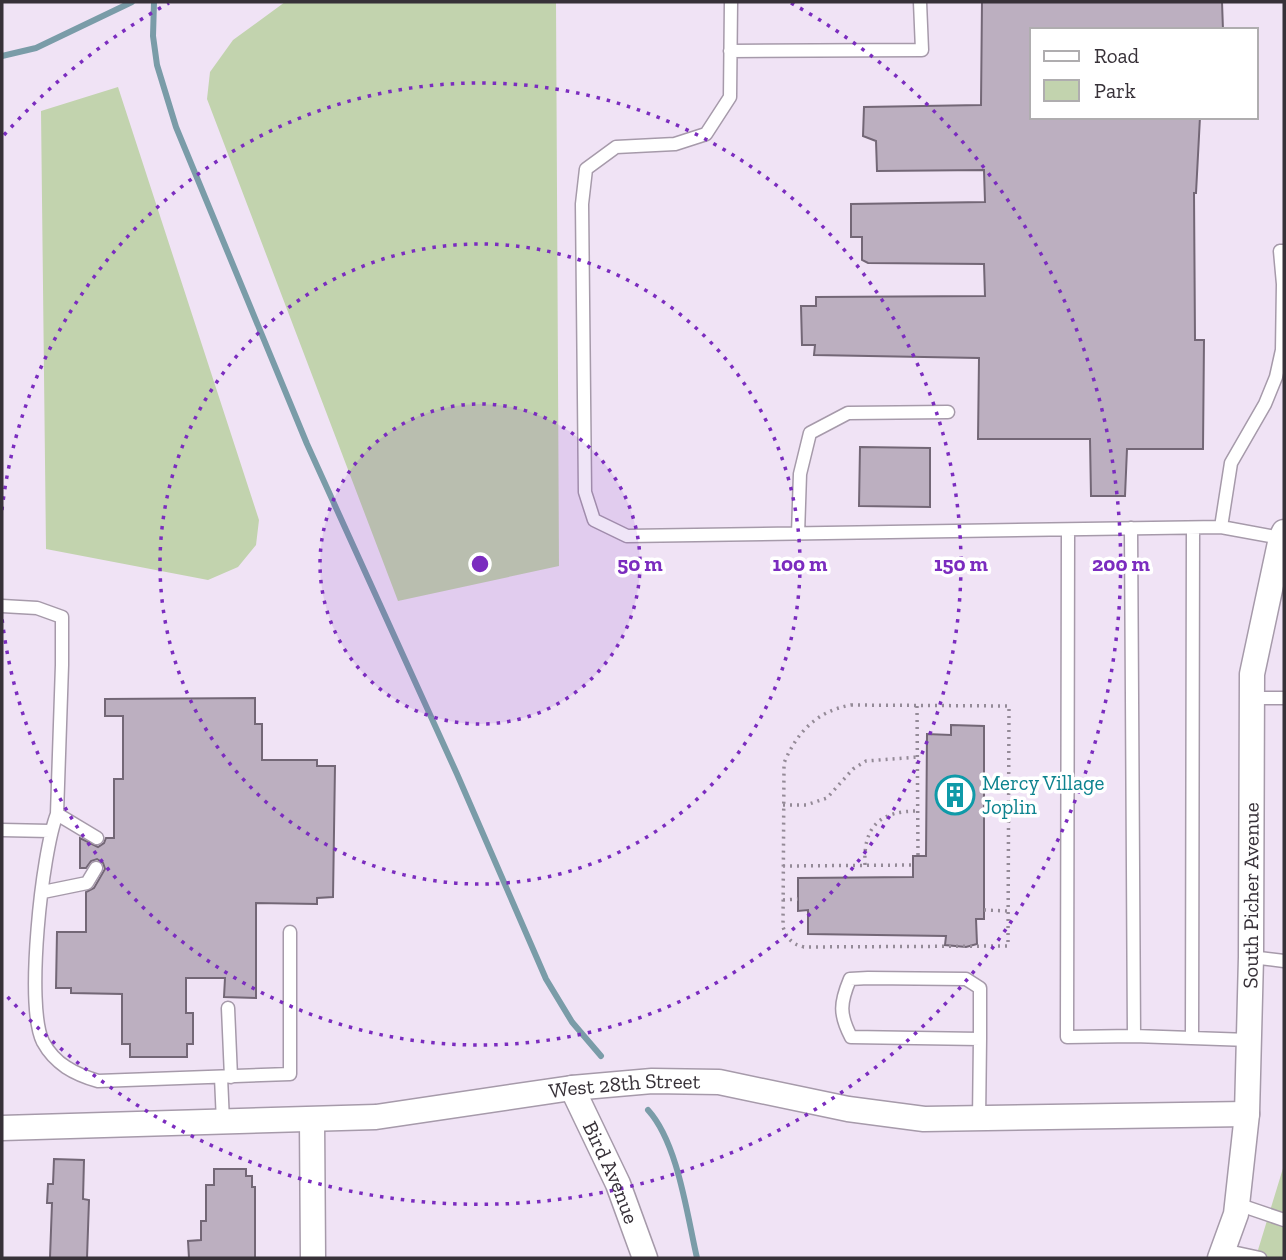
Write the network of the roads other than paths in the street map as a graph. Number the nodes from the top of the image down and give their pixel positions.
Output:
1 (731, 2) edge
2 (920, 2) edge
3 (730, 51) junction
4 (1284, 251) edge
5 (1283, 350) edge
6 (948, 412) dead end
7 (1221, 527) junction
8 (1131, 528) junction
9 (1193, 528) junction
10 (1068, 530) junction
11 (798, 534) junction
12 (1283, 535) edge
13 (2, 606) edge
14 (1252, 698) junction
15 (1284, 698) edge
16 (57, 814) junction
17 (2, 830) edge
18 (50, 831) junction
19 (97, 838) dead end
20 (96, 868) dead end
21 (43, 892) junction
22 (290, 932) dead end
23 (1251, 957) junction
24 (1284, 961) edge
25 (228, 1007) dead end
26 (1134, 1036) junction
27 (1192, 1038) junction
28 (980, 1039) junction
29 (1249, 1040) junction
30 (226, 1077) junction
31 (572, 1088) junction
32 (1247, 1114) junction
33 (312, 1119) junction
34 (979, 1120) junction
35 (223, 1122) junction
36 (2, 1128) edge
37 (1237, 1204) junction
38 (1284, 1220) edge
39 (1222, 1254) edge
40 (313, 1258) edge
41 (645, 1258) edge
42 (1260, 1258) edge

1 - 3 lane
2 - 3 lane
3 - 11 lane
4 - 5 lane
5 - 7 lane
6 - 11 lane
7 - 9 lane
7 - 12 lane
8 - 9 lane
8 - 10 lane
8 - 26 lane
9 - 27 lane
10 - 11 lane
10 - 26 lane
12 - 14 street, South Picher Avenue
13 - 16 lane
14 - 15 lane
14 - 23 street, South Picher Avenue
16 - 18 lane
16 - 19 lane
17 - 18 lane
18 - 21 lane
20 - 21 lane
21 - 30 lane
22 - 30 lane
23 - 24 lane
23 - 29 street, South Picher Avenue
25 - 30 lane
26 - 27 lane
27 - 29 lane
28 - 28 lane
28 - 34 lane
29 - 32 street, South Picher Avenue
30 - 35 lane
31 - 33 street, West 28th Street
31 - 34 street, West 28th Street
31 - 41 street, Bird Avenue
32 - 34 street, West 28th Street
32 - 37 street, South Picher Avenue
33 - 35 street, West 28th Street
33 - 40 street
35 - 36 street, West 28th Street
37 - 38 lane
37 - 39 street, South Picher Avenue
39 - 42 lane

